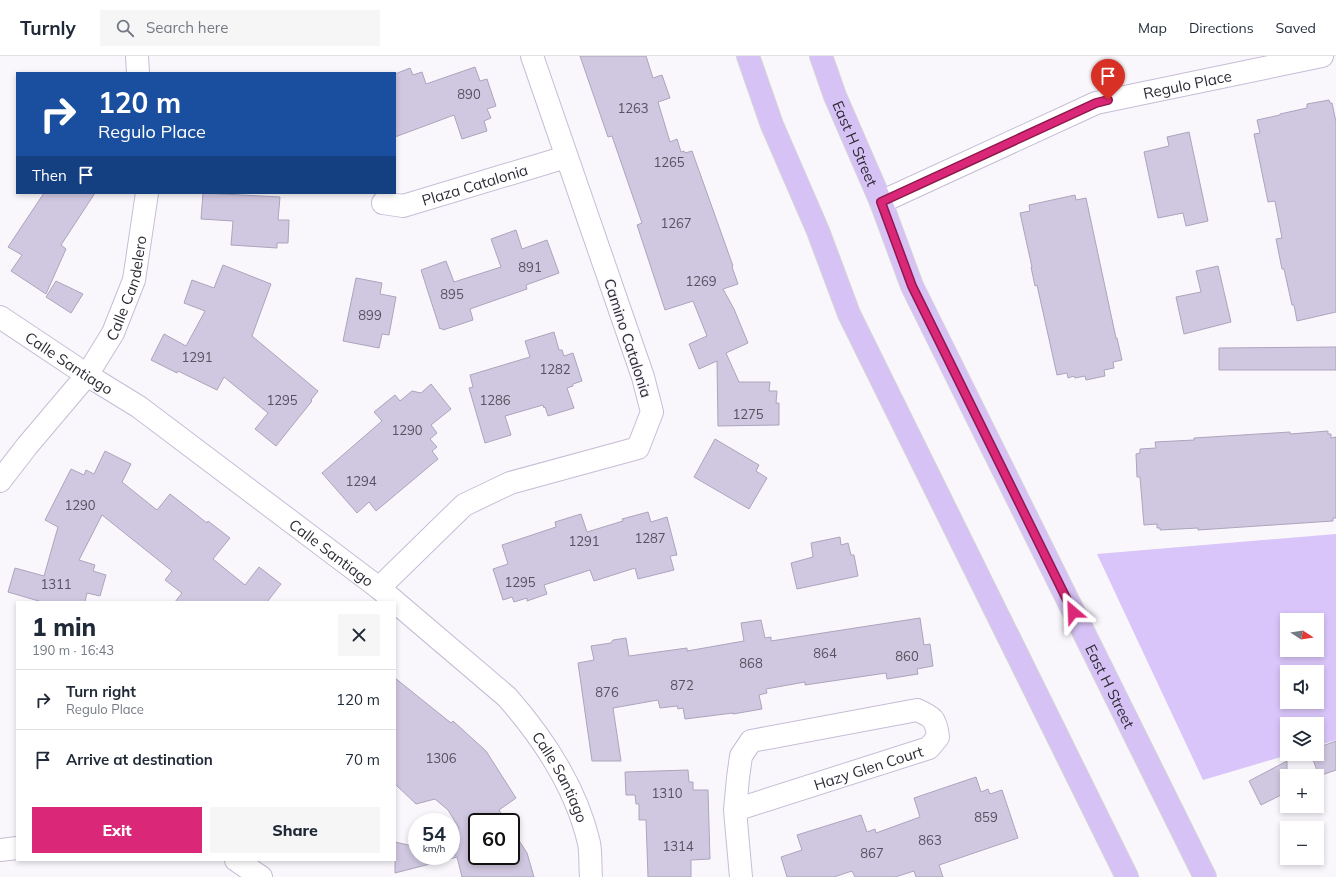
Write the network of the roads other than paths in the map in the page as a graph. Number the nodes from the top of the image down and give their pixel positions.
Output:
1 (137, 56) edge
2 (532, 56) edge
3 (748, 56) edge
4 (821, 56) edge
5 (1322, 56) edge
6 (138, 72) edge
7 (566, 157) junction
8 (147, 194) edge
9 (881, 202) junction
10 (383, 203) dead end
11 (0, 317) edge
12 (87, 375) junction
13 (0, 481) edge
14 (379, 588) junction
15 (394, 601) edge
16 (396, 602) edge
17 (736, 810) junction
18 (16, 848) edge
19 (0, 850) edge
20 (237, 861) edge
21 (261, 877) edge
22 (591, 877) edge
23 (741, 877) edge
24 (1126, 877) edge
25 (1205, 877) edge

1 - 6 street
2 - 7 street, Camino Catalonia
3 - 24 main road
4 - 9 main road, East H Street
5 - 9 street, Regulo Place
7 - 10 street, Plaza Catalonia
7 - 14 street, Camino Catalonia
8 - 12 street, Calle Candelero
9 - 25 main road, East H Street
11 - 12 street, Calle Santiago
12 - 13 street, Calle Candelero
12 - 14 street, Calle Santiago
14 - 15 street, Calle Santiago
16 - 22 street, Calle Santiago
17 - 17 street, Hazy Glen Court
17 - 23 street
18 - 19 street
20 - 21 street

